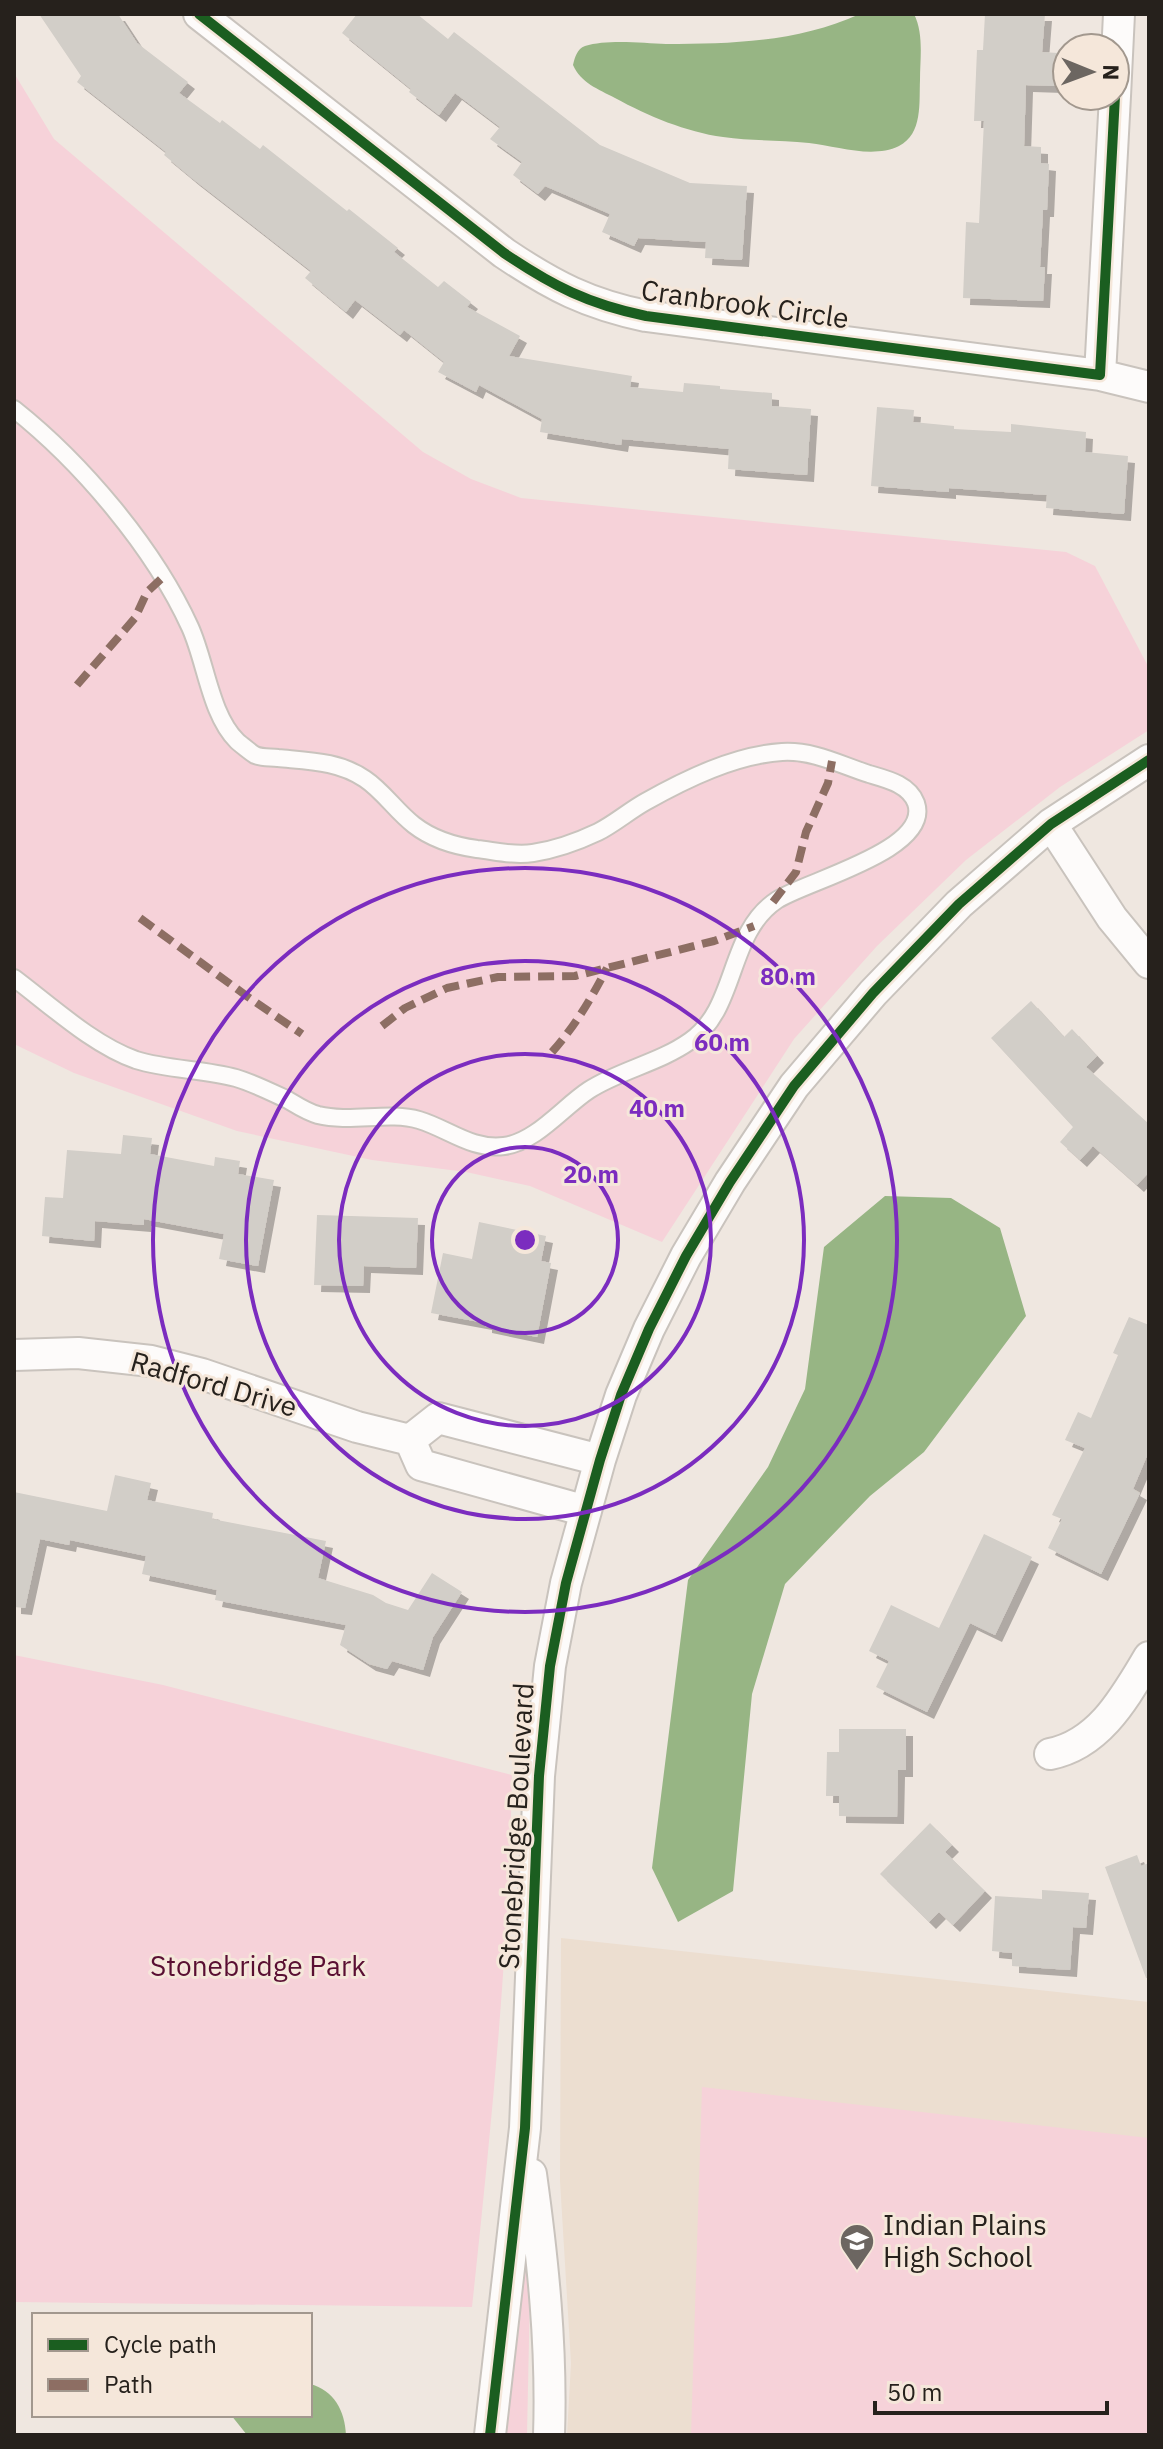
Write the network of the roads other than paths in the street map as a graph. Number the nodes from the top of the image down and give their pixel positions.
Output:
1 (199, 14) edge
2 (1114, 112) edge
3 (1100, 375) junction
4 (1149, 387) edge
5 (14, 409) edge
6 (1149, 760) edge
7 (1051, 824) junction
8 (1149, 963) edge
9 (14, 978) edge
10 (14, 1355) edge
11 (410, 1440) junction
12 (600, 1460) junction
13 (586, 1511) junction
14 (1149, 1657) edge
15 (1050, 1754) dead end
16 (525, 2128) junction
17 (490, 2435) edge
18 (549, 2435) edge

1 - 3 street, Cranbrook Circle
2 - 3 street
3 - 4 street, Cranbrook Circle
5 - 9 lane
6 - 7 street, Stonebridge Boulevard
7 - 8 street
7 - 12 street, Stonebridge Boulevard
10 - 11 street, Radford Drive
11 - 12 street
11 - 13 street
12 - 13 street, Stonebridge Boulevard
13 - 16 street, Stonebridge Boulevard
14 - 15 street
16 - 17 street, Stonebridge Boulevard
16 - 18 street, Stonebridge Boulevard

